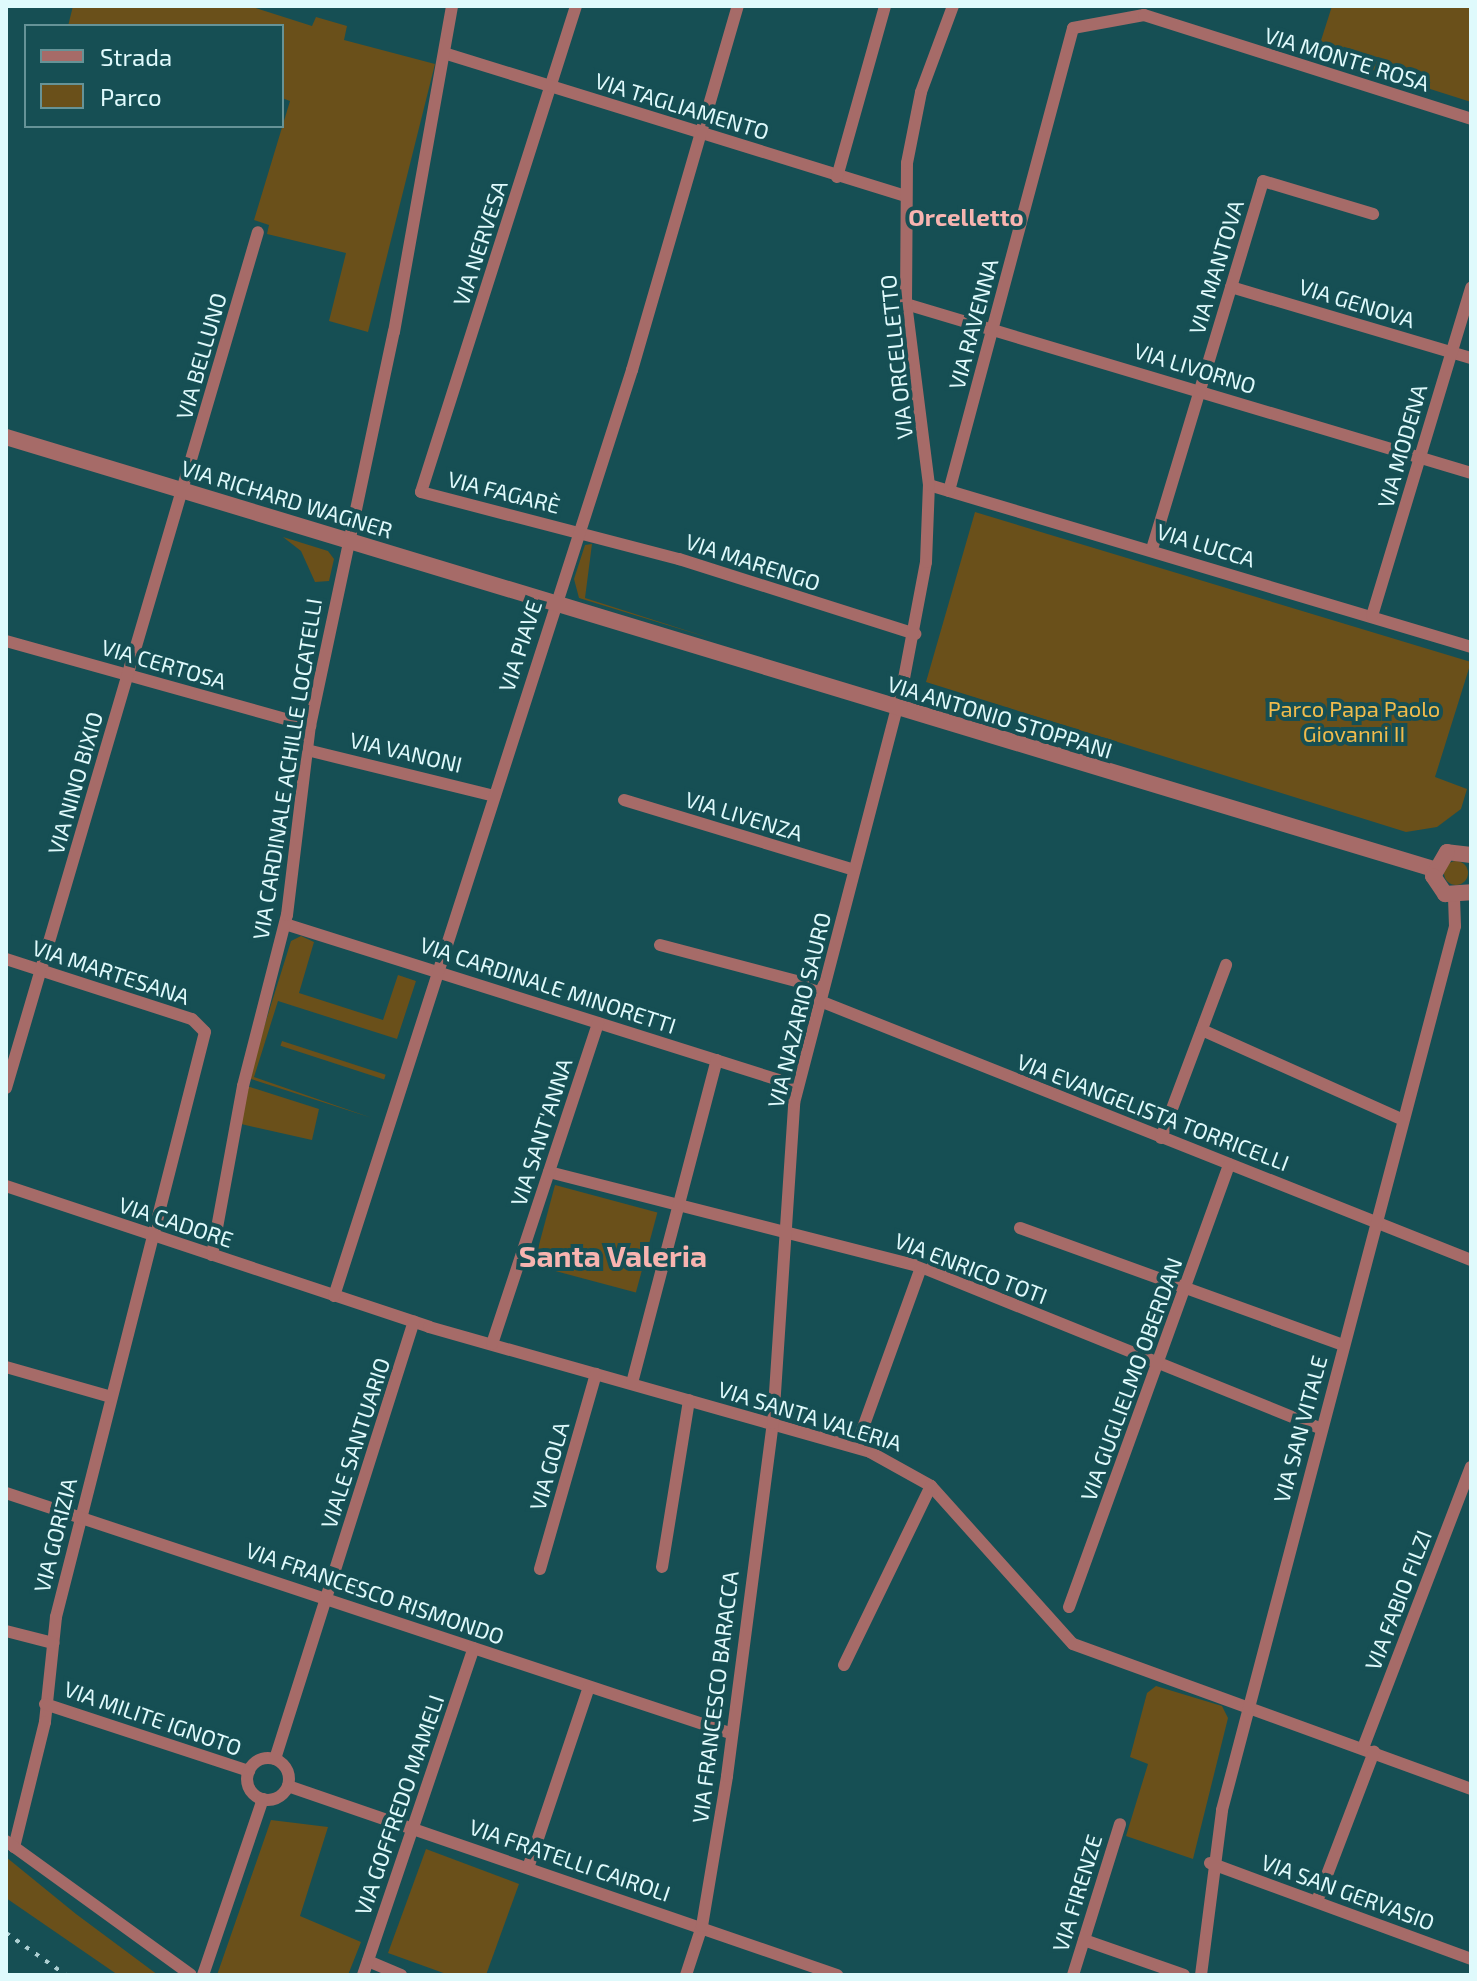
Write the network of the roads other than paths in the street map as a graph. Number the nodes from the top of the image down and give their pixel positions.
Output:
1 (452, 6) edge
2 (576, 6) edge
3 (738, 6) edge
4 (885, 6) edge
5 (953, 6) edge
6 (1073, 28) joint
7 (447, 54) junction
8 (552, 87) junction
9 (1471, 119) edge
10 (697, 129) junction
11 (837, 177) junction
12 (906, 196) junction
13 (1373, 214) dead end
14 (258, 232) dead end
15 (1231, 287) junction
16 (1471, 288) edge
17 (906, 304) junction
18 (993, 329) junction
19 (1451, 352) junction
20 (1471, 358) edge
21 (1199, 390) junction
22 (6, 437) edge
23 (1421, 457) junction
24 (1471, 473) edge
25 (929, 485) junction
26 (183, 490) junction
27 (949, 491) junction
28 (421, 492) joint
29 (578, 531) junction
30 (348, 540) junction
31 (1152, 549) junction
32 (555, 603) junction
33 (1372, 616) junction
34 (915, 634) junction
35 (6, 641) edge
36 (1471, 647) edge
37 (128, 675) junction
38 (896, 709) junction
39 (310, 726) junction
40 (307, 750) junction
41 (494, 796) junction
42 (624, 800) dead end
43 (1470, 852) edge
44 (1433, 869) junction
45 (854, 870) junction
46 (1463, 895) edge
47 (285, 924) junction
48 (660, 945) dead end
49 (6, 959) edge
50 (1226, 965) dead end
51 (41, 970) junction
52 (438, 972) junction
53 (822, 994) junction
54 (598, 1023) junction
55 (203, 1026) joint
56 (1202, 1030) junction
57 (717, 1060) junction
58 (798, 1086) junction
59 (6, 1088) edge
60 (1403, 1120) junction
61 (1161, 1138) junction
62 (1229, 1164) junction
63 (549, 1172) junction
64 (6, 1186) edge
65 (678, 1206) junction
66 (1376, 1218) junction
67 (1020, 1228) dead end
68 (153, 1235) junction
69 (783, 1235) junction
70 (212, 1255) junction
71 (1471, 1260) edge
72 (921, 1267) junction
73 (1186, 1288) junction
74 (334, 1296) junction
75 (414, 1322) junction
76 (492, 1344) junction
77 (1344, 1345) junction
78 (1159, 1364) junction
79 (6, 1367) edge
80 (596, 1374) junction
81 (632, 1383) junction
82 (111, 1397) junction
83 (689, 1400) junction
84 (773, 1423) junction
85 (1319, 1428) junction
86 (856, 1447) junction
87 (1471, 1467) edge
88 (931, 1486) junction
89 (6, 1493) edge
90 (81, 1514) junction
91 (662, 1567) dead end
92 (540, 1569) dead end
93 (326, 1597) junction
94 (1069, 1607) dead end
95 (6, 1631) edge
96 (53, 1643) junction
97 (474, 1648) junction
98 (844, 1665) dead end
99 (589, 1687) junction
100 (45, 1704) junction
101 (1248, 1707) junction
102 (730, 1733) junction
103 (1368, 1750) junction
104 (275, 1759) junction
105 (249, 1771) junction
106 (288, 1786) junction
107 (1471, 1789) edge
108 (263, 1799) junction
109 (1120, 1824) dead end
110 (412, 1828) junction
111 (10, 1844) edge
112 (1210, 1863) junction
113 (528, 1868) junction
114 (1317, 1901) junction
115 (702, 1926) junction
116 (1084, 1940) junction
117 (1471, 1959) edge
118 (368, 1961) junction
119 (817, 1972) edge
120 (191, 1975) edge
121 (203, 1975) edge
122 (363, 1975) edge
123 (401, 1975) edge
124 (686, 1975) edge
125 (837, 1975) edge
126 (1073, 1975) edge
127 (1184, 1975) edge
128 (1201, 1975) edge

1 - 7 street, VIA CARDINALE ACHILLE LOCATELLI
2 - 8 street, VIA NERVESA
3 - 10 street, VIA PIAVE
4 - 11 street
5 - 12 street, VIA ORCELLETTO
6 - 9 street, VIA MONTE ROSA
6 - 18 street, VIA RAVENNA
7 - 8 street, VIA TAGLIAMENTO
7 - 30 street, VIA CARDINALE ACHILLE LOCATELLI
8 - 10 street, VIA TAGLIAMENTO
8 - 28 street, VIA NERVESA
10 - 11 street, VIA TAGLIAMENTO
10 - 29 street, VIA PIAVE
11 - 12 street, VIA TAGLIAMENTO
12 - 17 street, VIA ORCELLETTO
13 - 15 street, VIA MANTOVA
14 - 26 street, VIA BELLUNO
15 - 19 street, VIA GENOVA
15 - 21 street, VIA MANTOVA
16 - 19 street, VIA MODENA
17 - 18 street, VIA LIVORNO
17 - 25 street, VIA ORCELLETTO
18 - 21 street, VIA LIVORNO
18 - 27 street, VIA RAVENNA
19 - 20 street, VIA GENOVA
19 - 23 street, VIA MODENA
21 - 23 street, VIA LIVORNO
21 - 31 street, VIA MANTOVA
22 - 26 street, VIA RICHARD WAGNER
23 - 24 street, VIA LIVORNO
23 - 33 street, VIA MODENA
25 - 27 street, VIA LUCCA
25 - 34 street, VIA ORCELLETTO
26 - 30 street, VIA RICHARD WAGNER
26 - 37 street, VIA NINO BIXIO
27 - 31 street, VIA LUCCA
28 - 29 street, VIA FAGARÈ
29 - 32 street, VIA PIAVE
29 - 34 street, VIA MARENGO
30 - 32 street, VIA RICHARD WAGNER
30 - 39 street, VIA CARDINALE ACHILLE LOCATELLI
31 - 33 street, VIA LUCCA
32 - 38 street, VIA ANTONIO STOPPANI
32 - 41 street, VIA PIAVE
33 - 36 street, VIA LUCCA
34 - 38 street, VIA ORCELLETTO
35 - 37 street, VIA CERTOSA
37 - 39 street, VIA CERTOSA
37 - 51 street, VIA NINO BIXIO
38 - 44 street, VIA ANTONIO STOPPANI
38 - 45 street, VIA NAZARIO SAURO
39 - 40 street, VIA CARDINALE ACHILLE LOCATELLI
40 - 41 street, VIA VANONI
40 - 47 street, VIA CARDINALE ACHILLE LOCATELLI
41 - 52 street, VIA PIAVE
42 - 45 street, VIA LIVENZA
43 - 44 street
44 - 46 street
45 - 53 street, VIA NAZARIO SAURO
46 - 60 street, VIA SAN VITALE
47 - 52 street, VIA CARDINALE MINORETTI
47 - 70 street, VIA CARDINALE ACHILLE LOCATELLI
48 - 53 street, VIA EVANGELISTA TORRICELLI
49 - 51 street, VIA MARTESANA
50 - 56 street
51 - 55 street, VIA MARTESANA
51 - 59 street, VIA NINO BIXIO
52 - 54 street, VIA CARDINALE MINORETTI
52 - 74 street, VIA PIAVE
53 - 58 street, VIA NAZARIO SAURO
53 - 61 street, VIA EVANGELISTA TORRICELLI
54 - 57 street, VIA CARDINALE MINORETTI
54 - 63 street, VIA SANT'ANNA
55 - 68 street, VIA GORIZIA
56 - 60 street
56 - 61 street
57 - 58 street, VIA CARDINALE MINORETTI
57 - 65 street
58 - 69 street, VIA NAZARIO SAURO
60 - 66 street, VIA SAN VITALE
61 - 62 street, VIA EVANGELISTA TORRICELLI
62 - 66 street, VIA EVANGELISTA TORRICELLI
62 - 73 street, VIA GUGLIELMO OBERDAN
63 - 65 street, VIA ENRICO TOTI
63 - 76 street, VIA SANT'ANNA
64 - 68 street, VIA CADORE
65 - 69 street, VIA ENRICO TOTI
65 - 81 street
66 - 71 street, VIA EVANGELISTA TORRICELLI
66 - 77 street, VIA SAN VITALE
67 - 73 street
68 - 70 street, VIA CADORE
68 - 82 street, VIA GORIZIA
69 - 72 street, VIA ENRICO TOTI
69 - 84 street, VIA NAZARIO SAURO
70 - 74 street, VIA CADORE
72 - 78 street, VIA ENRICO TOTI
72 - 86 street
73 - 77 street
73 - 78 street, VIA GUGLIELMO OBERDAN
74 - 75 street, VIA SANTA VALERIA
75 - 76 street, VIA SANTA VALERIA
75 - 93 street, VIALE SANTUARIO
76 - 80 street, VIA SANTA VALERIA
77 - 85 street, VIA SAN VITALE
78 - 85 street, VIA ENRICO TOTI
78 - 94 street, VIA GUGLIELMO OBERDAN
79 - 82 street
80 - 81 street, VIA SANTA VALERIA
80 - 92 street, VIA GOLA
81 - 83 street, VIA SANTA VALERIA
82 - 90 street, VIA GORIZIA
83 - 84 street, VIA SANTA VALERIA
83 - 91 street
84 - 86 street, VIA SANTA VALERIA
84 - 102 street, VIA FRANCESCO BARACCA
85 - 101 street, VIA SAN VITALE
86 - 88 street, VIA SANTA VALERIA
87 - 103 street, VIA FABIO FILZI
88 - 98 street
88 - 101 street, VIA SANTA VALERIA
89 - 90 street, VIA FRANCESCO RISMONDO
90 - 93 street, VIA FRANCESCO RISMONDO
90 - 96 street, VIA GORIZIA
93 - 97 street, VIA FRANCESCO RISMONDO
93 - 104 street, VIALE SANTUARIO
95 - 96 street
96 - 100 street, VIA GORIZIA
97 - 99 street, VIA FRANCESCO RISMONDO
97 - 110 street, VIA GOFFREDO MAMELI
99 - 102 street, VIA FRANCESCO RISMONDO
99 - 113 street
100 - 105 street, VIA MILITE IGNOTO
100 - 111 street, VIA GORIZIA
101 - 103 street, VIA SANTA VALERIA
101 - 112 street, VIA SAN VITALE
102 - 115 street, VIA FRANCESCO BARACCA
103 - 107 street, VIA SANTA VALERIA
103 - 114 street, VIA FABIO FILZI
104 - 105 street
104 - 106 street
105 - 108 street
106 - 108 street
106 - 110 street, VIA FRATELLI CAIROLI
108 - 121 street
109 - 116 street, VIA FIRENZE
110 - 113 street, VIA FRATELLI CAIROLI
110 - 118 street, VIA GOFFREDO MAMELI
111 - 120 street
112 - 114 street, VIA SAN GERVASIO
112 - 128 street, VIA SAN VITALE
113 - 115 street, VIA FRATELLI CAIROLI
114 - 117 street, VIA SAN GERVASIO
115 - 119 street, VIA FRATELLI CAIROLI
115 - 124 street, VIA FRANCESCO BARACCA
116 - 126 street, VIA FIRENZE
116 - 127 street
118 - 122 street, VIA GOFFREDO MAMELI
118 - 123 street
119 - 125 street, VIA FRATELLI CAIROLI

